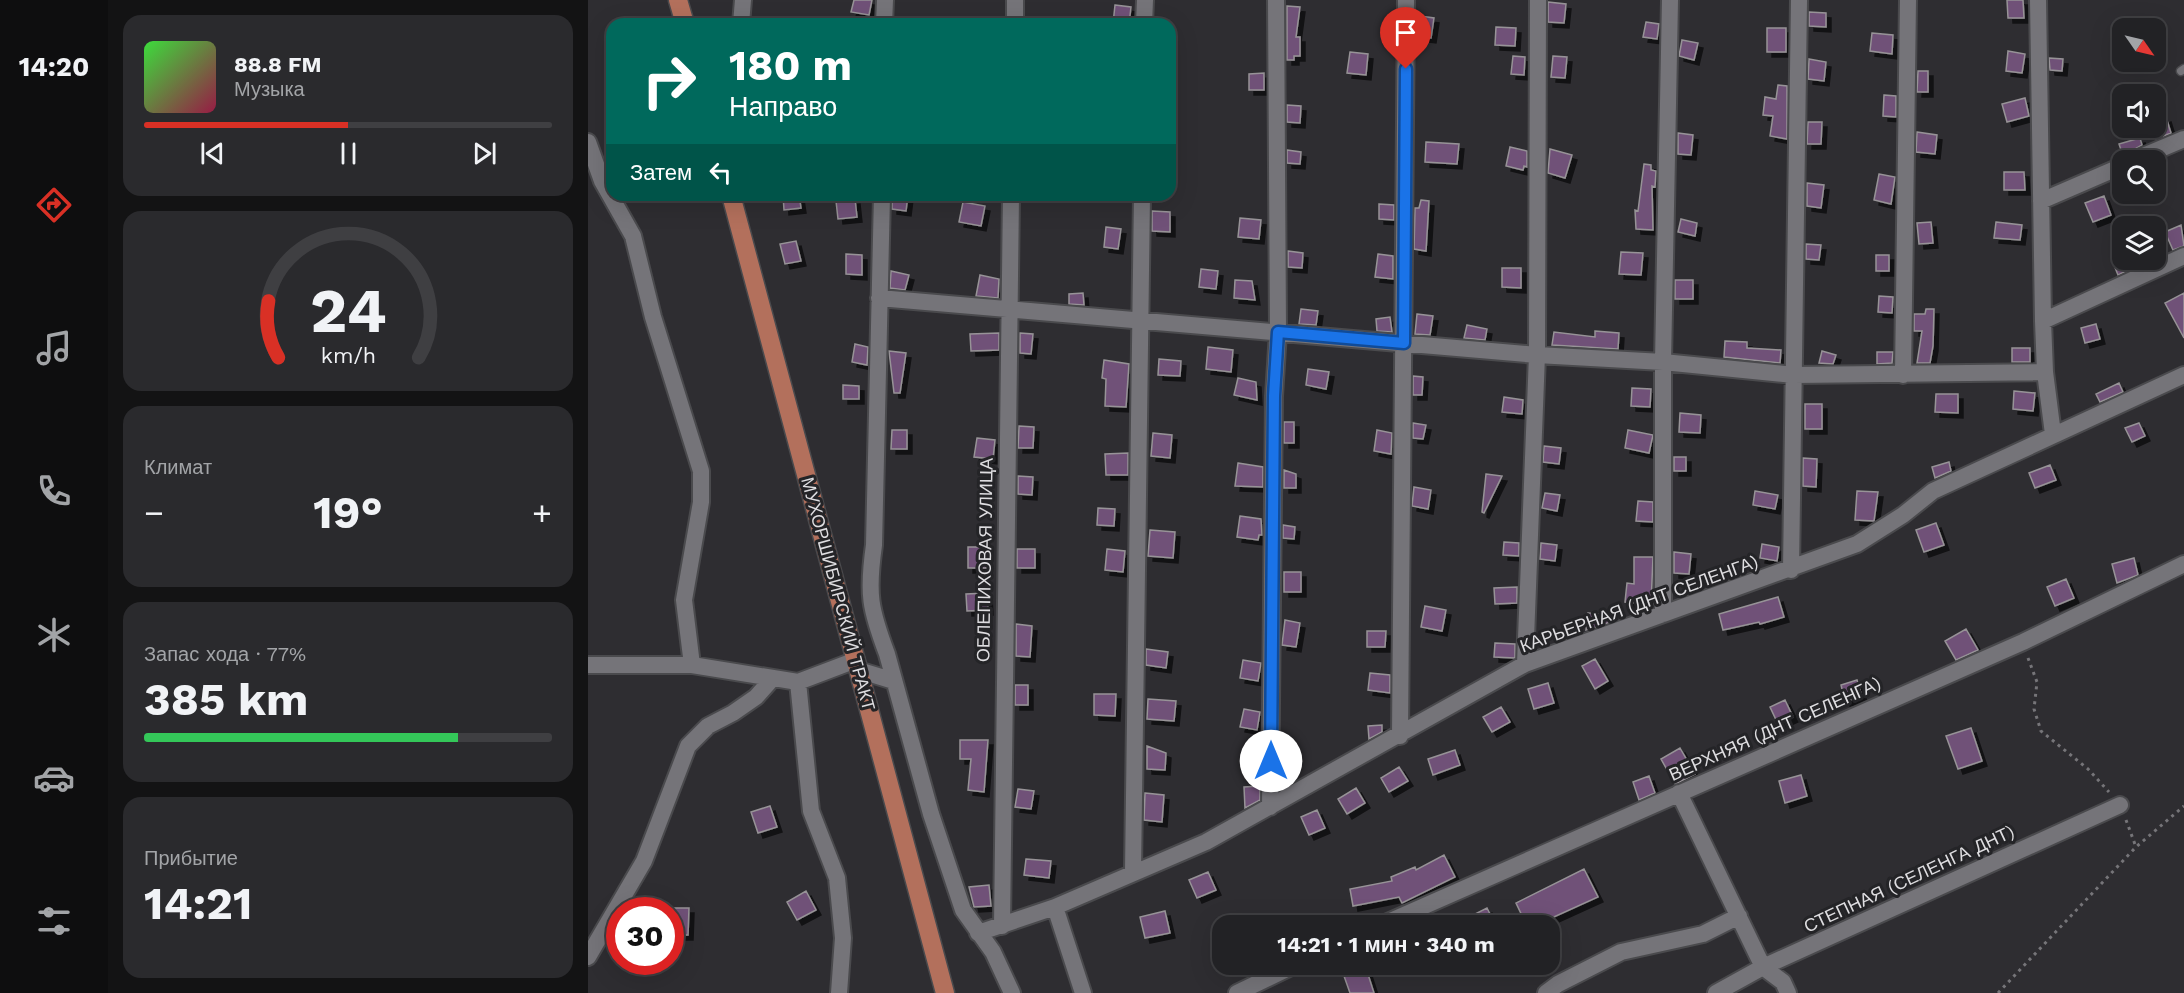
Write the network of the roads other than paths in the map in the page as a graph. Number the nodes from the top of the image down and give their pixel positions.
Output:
1 (678, 0) edge
2 (743, 0) edge
3 (885, 0) edge
4 (1015, 0) edge
5 (1145, 0) edge
6 (1276, 0) edge
7 (1406, 0) edge
8 (1538, 0) edge
9 (1670, 0) edge
10 (1799, 0) edge
11 (1908, 0) edge
12 (2038, 0) edge
13 (683, 18) edge
14 (742, 18) edge
15 (884, 18) edge
16 (1015, 18) edge
17 (1144, 18) edge
18 (2184, 139) edge
19 (588, 142) edge
20 (2158, 150) edge
21 (2112, 170) edge
22 (606, 188) edge
23 (613, 201) edge
24 (732, 201) edge
25 (882, 201) edge
26 (1011, 201) edge
27 (1142, 201) edge
28 (2041, 201) junction
29 (2184, 256) edge
30 (879, 298) junction
31 (1008, 310) junction
32 (1140, 319) junction
33 (2043, 321) junction
34 (1278, 332) junction
35 (1404, 343) junction
36 (1537, 355) junction
37 (1663, 362) junction
38 (2045, 372) junction
39 (1794, 375) junction
40 (1903, 375) junction
41 (2184, 375) edge
42 (2053, 434) junction
43 (2184, 564) edge
44 (1791, 570) junction
45 (1664, 614) junction
46 (1525, 664) junction
47 (588, 665) edge
48 (692, 665) junction
49 (857, 665) junction
50 (773, 678) junction
51 (894, 681) junction
52 (798, 682) junction
53 (1400, 736) junction
54 (1679, 793) junction
55 (2120, 805) road end
56 (1270, 807) junction
57 (1133, 872) junction
58 (1055, 907) junction
59 (1404, 915) edge
60 (1738, 916) junction
61 (1002, 926) junction
62 (978, 933) junction
63 (588, 957) edge
64 (1763, 967) junction
65 (1274, 975) edge
66 (839, 993) edge
67 (945, 993) edge
68 (1012, 993) edge
69 (1083, 993) edge
70 (1237, 993) edge
71 (1546, 993) edge
72 (1716, 993) edge
73 (1788, 993) edge

1 - 13 main road
2 - 14 street
3 - 15 street
4 - 16 street
5 - 17 street
6 - 34 street
7 - 35 street
8 - 36 street
9 - 37 street
10 - 39 street
11 - 40 street
12 - 28 street
18 - 20 street
19 - 22 street
21 - 28 street
23 - 48 street
24 - 49 main road, МУХОРШИБИРСКИЙ ТРАКТ
25 - 30 street
26 - 31 street, ОБЛЕПИХОВАЯ УЛИЦА
27 - 32 street
28 - 33 street
29 - 33 street
30 - 31 street
30 - 51 street
31 - 32 street
31 - 61 street, ОБЛЕПИХОВАЯ УЛИЦА
32 - 34 street
32 - 57 street
33 - 38 street
34 - 35 street
34 - 56 street
35 - 36 street
35 - 53 street
36 - 37 street
36 - 46 street
37 - 39 street
37 - 45 street
38 - 40 street
38 - 42 street
39 - 40 street
39 - 44 street
41 - 42 street, КАРЬЕРНАЯ (ДНТ СЕЛЕНГА)
42 - 44 street, КАРЬЕРНАЯ (ДНТ СЕЛЕНГА)
43 - 54 street, ВЕРХНЯЯ (ДНТ СЕЛЕНГА)
44 - 45 street, КАРЬЕРНАЯ (ДНТ СЕЛЕНГА)
45 - 46 street, КАРЬЕРНАЯ (ДНТ СЕЛЕНГА)
46 - 53 street, КАРЬЕРНАЯ (ДНТ СЕЛЕНГА)
47 - 48 street
48 - 50 street
49 - 51 street
49 - 52 street
49 - 67 main road, МУХОРШИБИРСКИЙ ТРАКТ
50 - 52 street
50 - 63 street
51 - 62 street
52 - 66 street
53 - 56 street, КАРЬЕРНАЯ (ДНТ СЕЛЕНГА)
54 - 59 street, ВЕРХНЯЯ (ДНТ СЕЛЕНГА)
54 - 60 street
55 - 64 street, СТЕПНАЯ (СЕЛЕНГА ДНТ)
56 - 57 street, КАРЬЕРНАЯ (ДНТ СЕЛЕНГА)
57 - 58 street, КАРЬЕРНАЯ (ДНТ СЕЛЕНГА)
58 - 61 street, КАРЬЕРНАЯ (ДНТ СЕЛЕНГА)
58 - 69 street
60 - 64 street
60 - 71 street
61 - 62 street, КАРЬЕРНАЯ (ДНТ СЕЛЕНГА)
62 - 68 street
64 - 72 street, СТЕПНАЯ (СЕЛЕНГА ДНТ)
64 - 73 street
65 - 70 street

